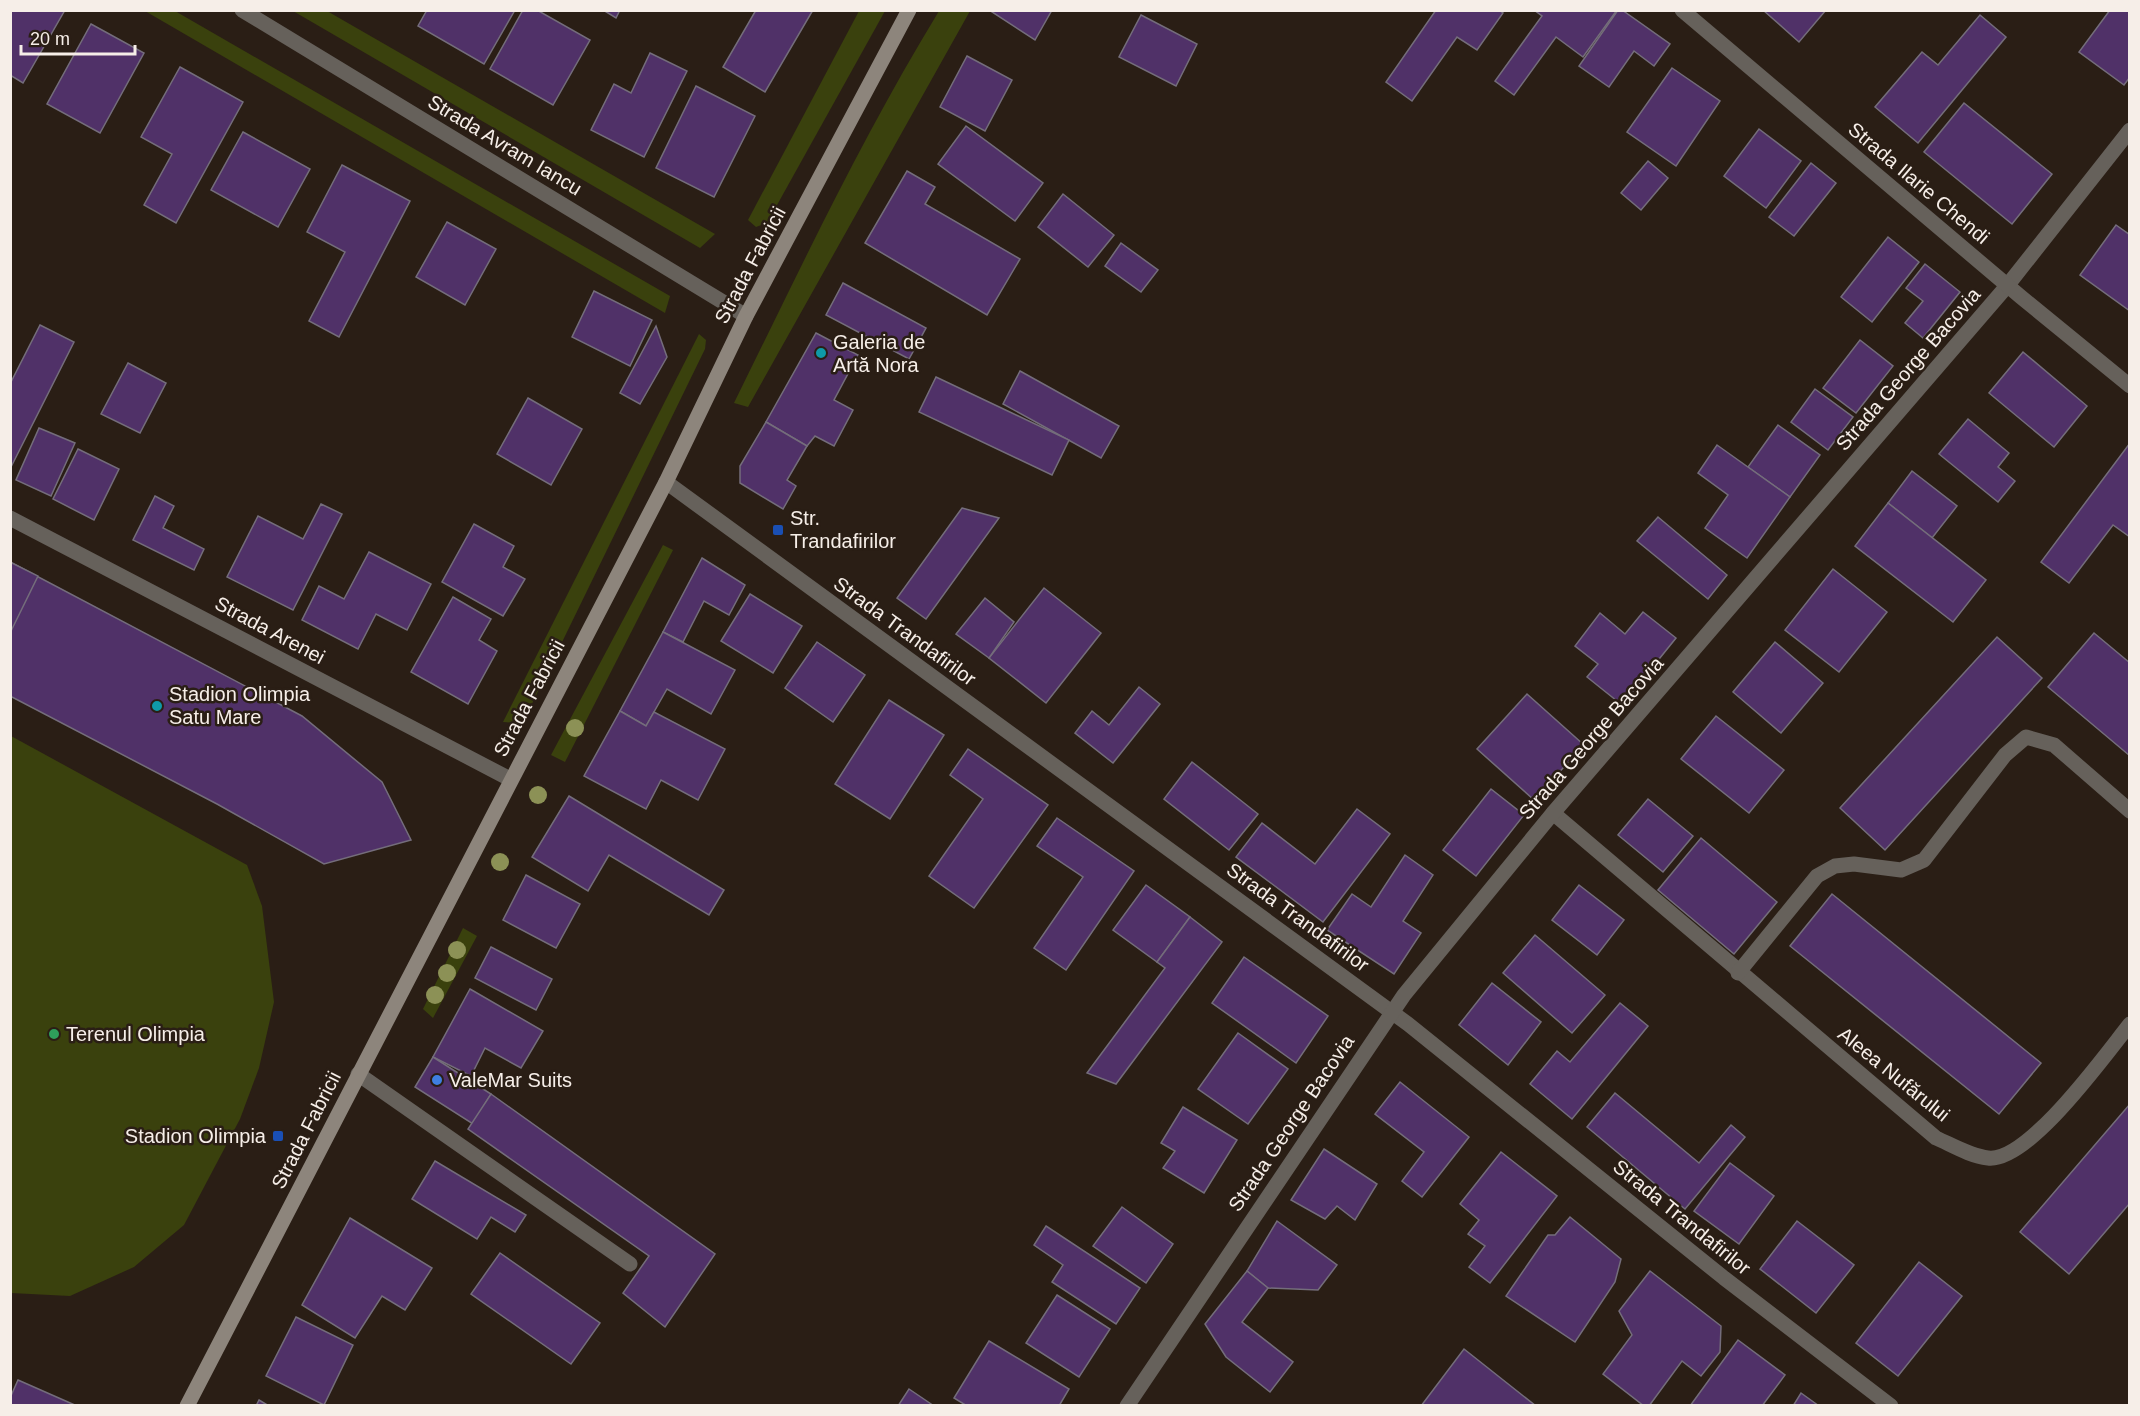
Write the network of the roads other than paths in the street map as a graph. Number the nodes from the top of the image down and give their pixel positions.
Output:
1 (242, 10) edge
2 (909, 10) edge
3 (1682, 10) edge
4 (2130, 130) edge
5 (2007, 286) junction
6 (746, 316) junction
7 (2130, 386) edge
8 (666, 482) junction
9 (10, 518) edge
10 (510, 779) junction
11 (2130, 811) edge
12 (1553, 813) junction
13 (1738, 972) junction
14 (1391, 1011) junction
15 (2130, 1024) edge
16 (358, 1074) junction
17 (630, 1264) dead end
18 (188, 1406) edge
19 (1127, 1406) edge
20 (1891, 1406) edge

1 - 6 street, Strada Avram Iancu
2 - 6 main road, Strada Fabricii
3 - 5 street, Strada Ilarie Chendi
4 - 5 street, Strada George Bacovia
5 - 7 street, Strada Ilarie Chendi
5 - 12 street, Strada George Bacovia
6 - 8 main road, Strada Fabricii
8 - 10 main road, Strada Fabricii
8 - 14 street, Strada Trandafirilor
9 - 10 street, Strada Arenei
10 - 16 main road, Strada Fabricii
11 - 13 street
12 - 13 street, Aleea Nufărului
12 - 14 street, Strada George Bacovia
13 - 15 street, Aleea Nufărului
14 - 19 street, Strada George Bacovia
14 - 20 street, Strada Trandafirilor
16 - 17 street
16 - 18 main road, Strada Fabricii

